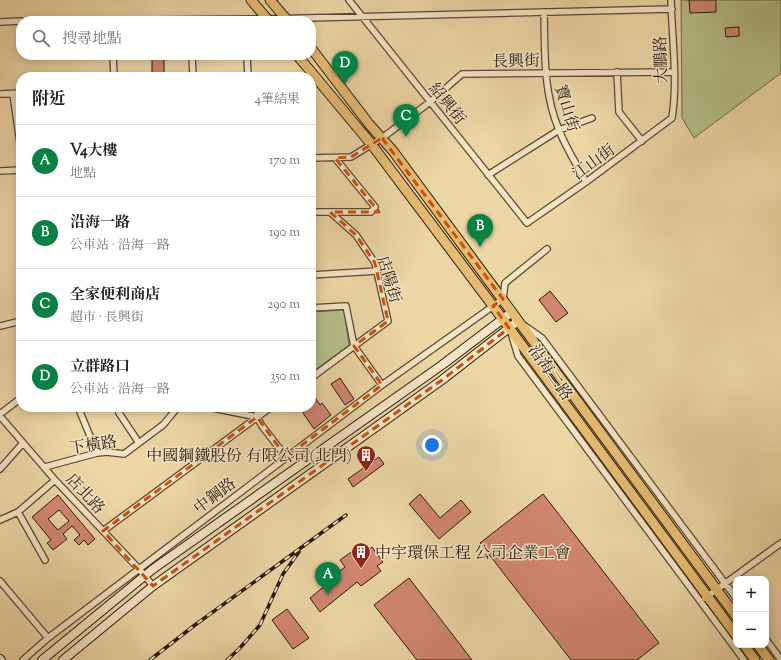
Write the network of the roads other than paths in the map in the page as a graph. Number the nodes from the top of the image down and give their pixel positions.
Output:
1 (251, 0) edge
2 (270, 0) edge
3 (349, 0) edge
4 (671, 0) edge
5 (672, 9) junction
6 (544, 12) junction
7 (264, 16) edge
8 (283, 16) edge
9 (362, 16) junction
10 (316, 18) edge
11 (0, 22) edge
12 (16, 22) edge
13 (316, 54) edge
14 (113, 60) edge
15 (192, 60) edge
16 (247, 60) edge
17 (301, 60) edge
18 (114, 72) edge
19 (193, 72) edge
20 (248, 72) edge
21 (311, 72) edge
22 (617, 72) junction
23 (674, 72) junction
24 (545, 73) junction
25 (316, 78) edge
26 (0, 94) edge
27 (13, 94) junction
28 (16, 94) edge
29 (430, 102) junction
30 (16, 115) edge
31 (592, 118) dead end
32 (672, 118) joint
33 (559, 130) junction
34 (382, 138) junction
35 (642, 141) junction
36 (372, 145) junction
37 (316, 158) edge
38 (335, 158) junction
39 (16, 170) edge
40 (0, 171) edge
41 (488, 175) junction
42 (586, 182) junction
43 (316, 212) edge
44 (330, 212) junction
45 (527, 223) joint
46 (546, 249) dead end
47 (377, 271) junction
48 (316, 275) edge
49 (503, 299) junction
50 (493, 306) junction
51 (316, 308) edge
52 (512, 312) junction
53 (502, 319) junction
54 (518, 321) junction
55 (16, 322) edge
56 (0, 326) edge
57 (509, 328) junction
58 (354, 346) junction
59 (316, 374) edge
60 (382, 385) junction
61 (16, 402) edge
62 (80, 412) edge
63 (174, 412) edge
64 (236, 412) edge
65 (258, 412) edge
66 (264, 412) edge
67 (119, 413) dead end
68 (0, 415) edge
69 (258, 416) junction
70 (23, 443) junction
71 (139, 443) junction
72 (97, 453) junction
73 (286, 457) junction
74 (44, 467) junction
75 (0, 469) edge
76 (55, 480) junction
77 (18, 512) junction
78 (0, 520) edge
79 (103, 531) junction
80 (781, 543) edge
81 (44, 560) dead end
82 (139, 569) junction
83 (144, 576) junction
84 (0, 581) edge
85 (725, 583) junction
86 (153, 586) junction
87 (716, 590) junction
88 (733, 594) edge
89 (704, 599) junction
90 (733, 612) edge
91 (733, 632) edge
92 (48, 638) junction
93 (769, 643) edge
94 (746, 648) edge
95 (760, 648) edge
96 (23, 660) edge
97 (42, 660) edge
98 (63, 660) edge
99 (744, 660) edge
100 (755, 660) edge
101 (769, 660) edge
102 (781, 660) edge

1 - 7 main road
2 - 8 main road
3 - 9 street, 紹興街
4 - 5 street, 大鵬路
5 - 6 street
5 - 23 street, 大鵬路
6 - 9 street
6 - 24 street, 寶山街
9 - 10 street
9 - 29 street, 紹興街
11 - 12 street
13 - 34 main road
14 - 18 street
15 - 19 street
16 - 20 street
17 - 21 main road, 沿海二路
22 - 23 street, 長興街
22 - 24 street, 長興街
22 - 35 street
23 - 32 street, 大鵬路
24 - 29 street, 長興街
24 - 33 street, 寶山街
25 - 36 main road, 沿海二路
26 - 27 street
27 - 28 street
27 - 30 street
29 - 34 street, 長興街
29 - 41 street, 紹興街
31 - 33 street
32 - 35 street, 江山街
33 - 41 street
33 - 42 street, 寶山街
34 - 36 street, 長興街
34 - 49 main road
35 - 42 street, 江山街
36 - 38 street, 長興街
36 - 50 main road, 沿海二路
37 - 38 street, 長興街
38 - 44 street
39 - 40 street
41 - 45 street, 紹興街
42 - 45 street, 江山街
43 - 44 street
44 - 47 street, 店陽街
46 - 49 street
47 - 48 street
47 - 58 street, 店陽街
49 - 50 street, 中鋼路
49 - 52 main road
50 - 53 main road, 沿海二路
50 - 60 street, 中鋼路
51 - 58 street
52 - 53 street, 中鋼路
52 - 54 main road
53 - 57 main road, 沿海二路
53 - 83 street, 中鋼路
54 - 57 street
54 - 85 street, 沿海二路
54 - 87 main road, 沿海二路
55 - 56 street
57 - 86 street
57 - 89 main road, 沿海二路
58 - 59 street, 店陽街
58 - 60 street
60 - 73 street, 中鋼路
61 - 68 street
62 - 72 street
63 - 71 street, 下橫路
64 - 69 street
65 - 69 street
66 - 69 street
67 - 71 street
68 - 70 street, 店北路
69 - 73 street
69 - 79 street
70 - 74 street, 店北路
70 - 75 street
71 - 72 street, 下橫路
72 - 74 street, 下橫路
73 - 82 street, 中鋼路
74 - 76 street, 店北路
76 - 77 street
76 - 79 street, 店北路
77 - 78 street
77 - 81 street
79 - 82 street, 店北路
80 - 85 street
82 - 83 street, 店北路
82 - 92 street, 中鋼路
83 - 86 street, 店北路
83 - 97 street, 中鋼路
84 - 92 street
85 - 87 street
85 - 88 street, 沿海二路
86 - 98 street
87 - 89 street
87 - 90 main road, 沿海二路
89 - 91 main road, 沿海二路
89 - 99 street, 沿海二路
92 - 96 street, 中鋼路
93 - 102 street
94 - 100 main road
95 - 101 main road

